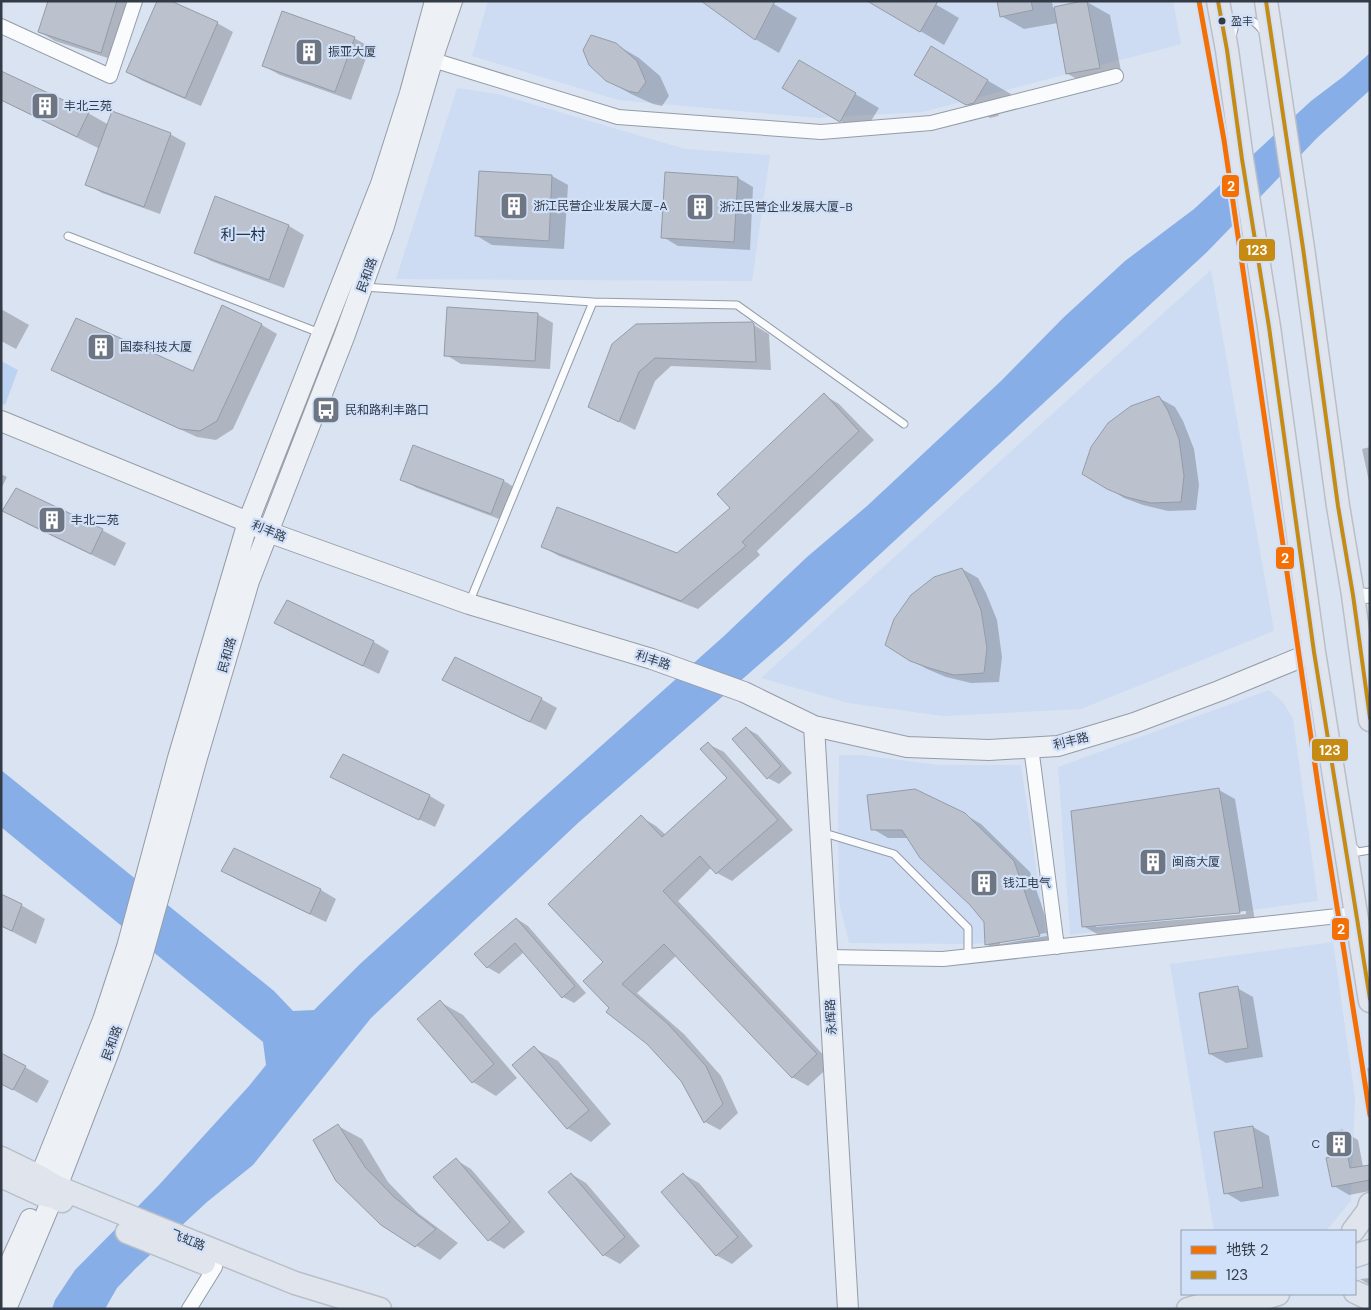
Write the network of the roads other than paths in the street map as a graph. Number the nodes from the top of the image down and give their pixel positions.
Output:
1 (135, 1) edge
2 (435, 1) edge
3 (452, 1) edge
4 (1218, 1) edge
5 (1266, 1) edge
6 (1, 26) edge
7 (1272, 44) junction
8 (1227, 50) junction
9 (433, 60) junction
10 (1116, 76) dead end
11 (68, 236) dead end
12 (362, 287) junction
13 (592, 302) junction
14 (322, 334) junction
15 (1, 421) edge
16 (904, 424) dead end
17 (248, 522) junction
18 (268, 532) junction
19 (1362, 596) edge
20 (469, 604) junction
21 (1314, 652) junction
22 (1370, 720) edge
23 (814, 726) junction
24 (1031, 747) junction
25 (820, 831) junction
26 (1344, 837) junction
27 (1370, 850) edge
28 (1356, 914) junction
29 (1058, 947) junction
30 (968, 956) junction
31 (827, 957) junction
32 (1370, 1001) edge
33 (1, 1158) edge
34 (1, 1176) edge
35 (48, 1189) junction
36 (1370, 1204) edge
37 (1354, 1230) edge
38 (174, 1242) junction
39 (1370, 1251) edge
40 (1356, 1256) edge
41 (1370, 1265) edge
42 (215, 1267) junction
43 (1356, 1270) edge
44 (1, 1283) edge
45 (1356, 1292) edge
46 (1237, 1295) edge
47 (1275, 1295) edge
48 (1370, 1299) edge
49 (6, 1309) edge
50 (189, 1309) edge
51 (331, 1309) edge
52 (380, 1309) edge
53 (848, 1309) edge
54 (1188, 1309) edge
55 (1229, 1309) edge

1 - 6 street
2 - 14 main road, 民和路
3 - 9 main road, 民和路
4 - 8 main road
5 - 7 main road
7 - 8 lane
7 - 19 main road
8 - 21 main road
9 - 10 street
9 - 12 main road, 民和路
11 - 14 lane
12 - 13 lane
12 - 18 main road, 民和路
13 - 16 lane
13 - 20 lane
14 - 17 main road, 民和路
15 - 17 main road, 利丰路
17 - 18 main road, 利丰路
17 - 35 main road, 民和路
18 - 20 main road, 利丰路
18 - 35 main road, 民和路
19 - 22 main road
20 - 23 main road, 利丰路
21 - 24 main road, 利丰路
21 - 26 main road
23 - 24 main road, 利丰路
23 - 25 main road, 永辉路
24 - 29 street
25 - 30 lane
25 - 31 main road, 永辉路
26 - 27 lane
26 - 28 main road
28 - 29 street
28 - 32 main road
29 - 30 street
30 - 31 street
31 - 53 main road, 永辉路
33 - 35 main road, 飞虹路
34 - 35 main road, 飞虹路
35 - 38 main road, 飞虹路
35 - 44 main road, 民和路
35 - 49 main road, 民和路
36 - 37 main road
38 - 42 main road, 飞虹路
38 - 52 main road, 飞虹路
39 - 40 main road
41 - 43 main road
42 - 50 street
42 - 51 main road, 飞虹路
45 - 48 main road
46 - 54 main road
47 - 55 main road

